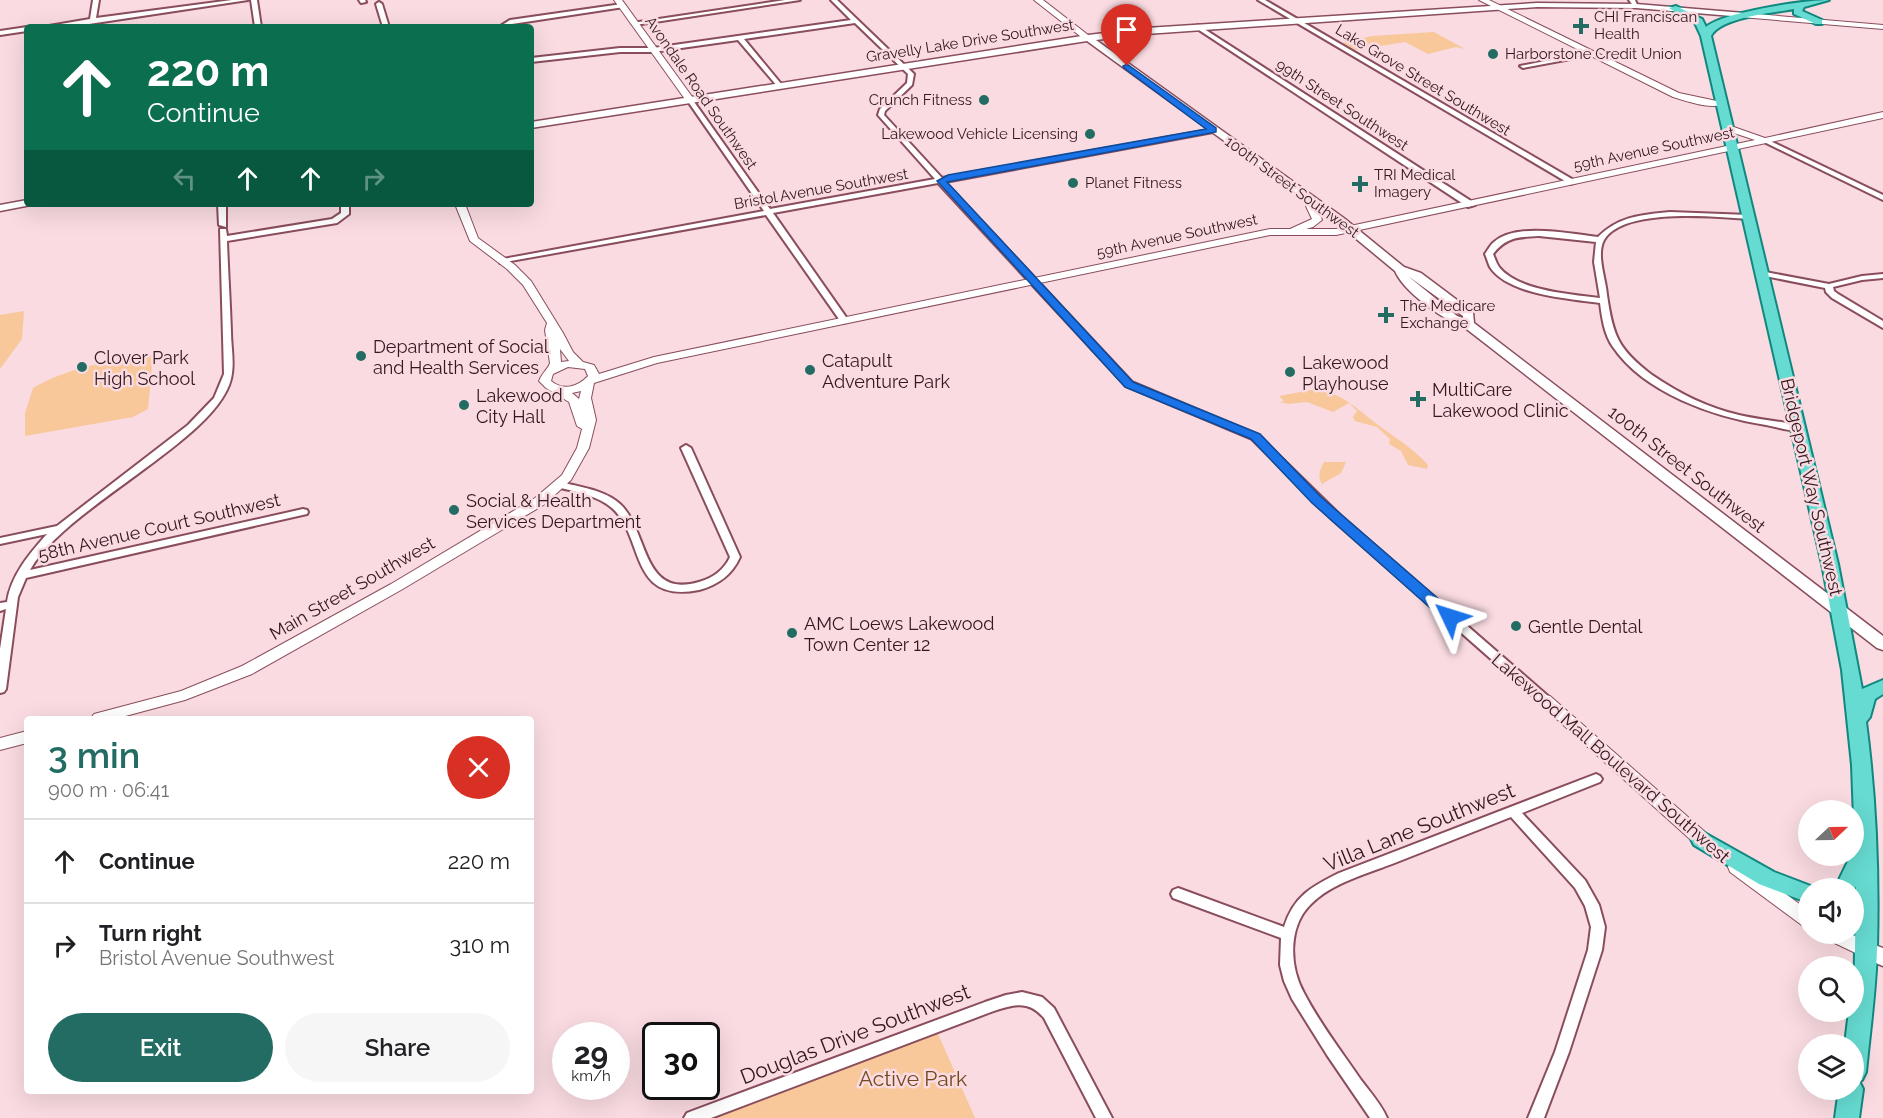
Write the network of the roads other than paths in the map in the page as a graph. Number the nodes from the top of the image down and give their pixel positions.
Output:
1 (96, 0) edge
2 (174, 0) edge
3 (245, 0) edge
4 (254, 0) edge
5 (797, 0) edge
6 (834, 0) edge
7 (1038, 0) edge
8 (1044, 0) edge
9 (1262, 0) edge
10 (1483, 0) edge
11 (1825, 0) edge
12 (620, 3) edge
13 (1634, 3) edge
14 (379, 4) dead end
15 (1801, 4) junction
16 (1495, 6) junction
17 (176, 9) junction
18 (1673, 9) junction
19 (1744, 15) junction
20 (1295, 20) junction
21 (93, 21) junction
22 (856, 21) junction
23 (1820, 22) junction
24 (635, 23) junction
25 (70, 24) edge
26 (86, 24) edge
27 (258, 24) edge
28 (385, 24) edge
29 (507, 24) edge
30 (1198, 27) junction
31 (1883, 27) edge
32 (24, 29) edge
33 (0, 33) edge
34 (1706, 36) junction
35 (739, 37) junction
36 (1088, 38) junction
37 (653, 50) junction
38 (1590, 54) junction
39 (534, 60) edge
40 (904, 66) junction
41 (1523, 66) dead end
42 (780, 86) junction
43 (690, 100) junction
44 (1722, 103) junction
45 (1883, 115) edge
46 (534, 125) edge
47 (1728, 128) junction
48 (1213, 130) junction
49 (1764, 140) junction
50 (1733, 148) junction
51 (941, 181) junction
52 (1572, 182) junction
53 (1883, 198) edge
54 (1312, 200) junction
55 (24, 204) edge
56 (1471, 205) junction
57 (222, 207) edge
58 (345, 207) edge
59 (461, 207) edge
60 (0, 208) edge
61 (768, 212) junction
62 (1749, 217) junction
63 (1351, 230) junction
64 (223, 232) junction
65 (1270, 232) junction
66 (1600, 240) junction
67 (503, 261) junction
68 (1763, 273) junction
69 (1883, 276) edge
70 (1035, 281) junction
71 (1829, 286) junction
72 (1604, 301) junction
73 (844, 320) junction
74 (551, 325) junction
75 (1883, 325) edge
76 (654, 360) junction
77 (584, 365) junction
78 (554, 368) junction
79 (590, 382) junction
80 (559, 390) junction
81 (1799, 428) junction
82 (586, 436) junction
83 (686, 448) dead end
84 (560, 485) junction
85 (303, 512) dead end
86 (58, 528) junction
87 (0, 541) edge
88 (22, 575) junction
89 (12, 604) junction
90 (0, 607) edge
91 (1841, 612) junction
92 (1883, 644) edge
93 (1883, 686) edge
94 (0, 688) edge
95 (1545, 700) joint
96 (106, 716) edge
97 (1858, 730) junction
98 (24, 738) edge
99 (0, 744) edge
100 (1596, 779) dead end
101 (1513, 811) junction
102 (1701, 839) junction
103 (1866, 846) junction
104 (1850, 878) edge
105 (1798, 891) edge
106 (1178, 894) dead end
107 (1798, 913) edge
108 (1289, 935) junction
109 (1853, 944) edge
110 (1874, 954) edge
111 (1860, 1034) edge
112 (1849, 1100) edge
113 (692, 1118) edge
114 (1104, 1118) edge
115 (1379, 1118) edge
116 (1536, 1118) edge
117 (1847, 1118) edge

1 - 21 street
2 - 17 street
3 - 17 street
4 - 27 street
5 - 24 street
6 - 22 street
7 - 8 street
7 - 36 street, 100th Street Southwest
9 - 20 street, Lake Grove Street Southwest
10 - 16 street
11 - 15 main road
12 - 24 street, Avondale Road Southwest
12 - 29 street
13 - 16 main road, Gravelly Lake Drive Southwest
13 - 18 main road, Gravelly Lake Drive Southwest
14 - 28 street
15 - 19 main road
15 - 23 main road
16 - 20 main road, Gravelly Lake Drive Southwest
16 - 38 street
17 - 21 street
18 - 19 main road, Gravelly Lake Drive Southwest
18 - 34 main road
19 - 23 street, Gravelly Lake Drive Southwest
19 - 34 main road
20 - 30 main road, Gravelly Lake Drive Southwest
20 - 52 street, Lake Grove Street Southwest
21 - 25 street
21 - 26 street
22 - 35 street
22 - 40 street
23 - 31 street, Gravelly Lake Drive Southwest
24 - 37 street, Avondale Road Southwest
30 - 36 main road, Gravelly Lake Drive Southwest
30 - 56 street, 99th Street Southwest
32 - 33 street
34 - 44 main road, Bridgeport Way Southwest
35 - 37 street
35 - 42 street
36 - 40 main road, Gravelly Lake Drive Southwest
36 - 48 main road, 100th Street Southwest
37 - 39 street
37 - 43 street, Avondale Road Southwest
38 - 41 street
38 - 44 street
40 - 42 main road, Gravelly Lake Drive Southwest
40 - 51 street, Lakewood Mall Boulevard Southwest
42 - 43 main road, Gravelly Lake Drive Southwest
43 - 46 main road, Gravelly Lake Drive Southwest
43 - 61 street, Avondale Road Southwest
44 - 47 main road, Bridgeport Way Southwest
45 - 49 street, 59th Avenue Southwest
47 - 49 street
47 - 50 main road, Bridgeport Way Southwest
48 - 51 street, Bristol Avenue Southwest
48 - 54 main road, 100th Street Southwest
49 - 50 street, 59th Avenue Southwest
49 - 53 street
50 - 52 street, 59th Avenue Southwest
50 - 62 main road, Bridgeport Way Southwest
51 - 61 street, Bristol Avenue Southwest
51 - 70 street, Lakewood Mall Boulevard Southwest
52 - 56 street, 59th Avenue Southwest
54 - 63 main road, 100th Street Southwest
54 - 65 street
55 - 60 main road
56 - 63 street, 59th Avenue Southwest
57 - 64 street
58 - 64 street
59 - 67 street
61 - 67 street, Bristol Avenue Southwest
61 - 73 street, Avondale Road Southwest
62 - 66 street
62 - 68 main road, Bridgeport Way Southwest
63 - 65 street, 59th Avenue Southwest
63 - 91 main road, 100th Street Southwest
64 - 86 street
65 - 70 street, 59th Avenue Southwest
66 - 72 street
66 - 72 street
67 - 74 street
68 - 71 street
68 - 81 main road, Bridgeport Way Southwest
69 - 71 street
70 - 73 street, 59th Avenue Southwest
70 - 95 street, Lakewood Mall Boulevard Southwest
71 - 75 street
72 - 81 street
73 - 76 street, 59th Avenue Southwest
74 - 77 street
74 - 78 street
76 - 77 street, 59th Avenue Southwest
76 - 79 street, 59th Avenue Southwest
77 - 78 street, 59th Avenue Southwest
77 - 79 street, Main Street Southwest
78 - 80 street
79 - 80 street, 59th Avenue Southwest
79 - 82 street, Main Street Southwest
80 - 82 street
81 - 91 main road, Bridgeport Way Southwest
82 - 84 street, Main Street Southwest
83 - 84 street
84 - 96 street, Main Street Southwest
85 - 88 street, 58th Avenue Court Southwest
86 - 87 street
86 - 88 street
88 - 89 street
89 - 90 street
89 - 94 street
91 - 92 main road, 100th Street Southwest
91 - 97 main road, Bridgeport Way Southwest
93 - 97 main road
95 - 102 street, Lakewood Mall Boulevard Southwest
97 - 103 main road, Bridgeport Way Southwest
98 - 99 street
100 - 101 street, Villa Lane Southwest
101 - 108 street, Villa Lane Southwest
101 - 116 street
102 - 105 main road
102 - 107 street, Lakewood Mall Boulevard Southwest
103 - 104 main road
103 - 110 main road, Bridgeport Way Southwest
106 - 108 street
108 - 115 street, Villa Lane Southwest
109 - 110 street
110 - 111 main road, Bridgeport Way Southwest
112 - 117 main road
113 - 114 street, Douglas Drive Southwest

